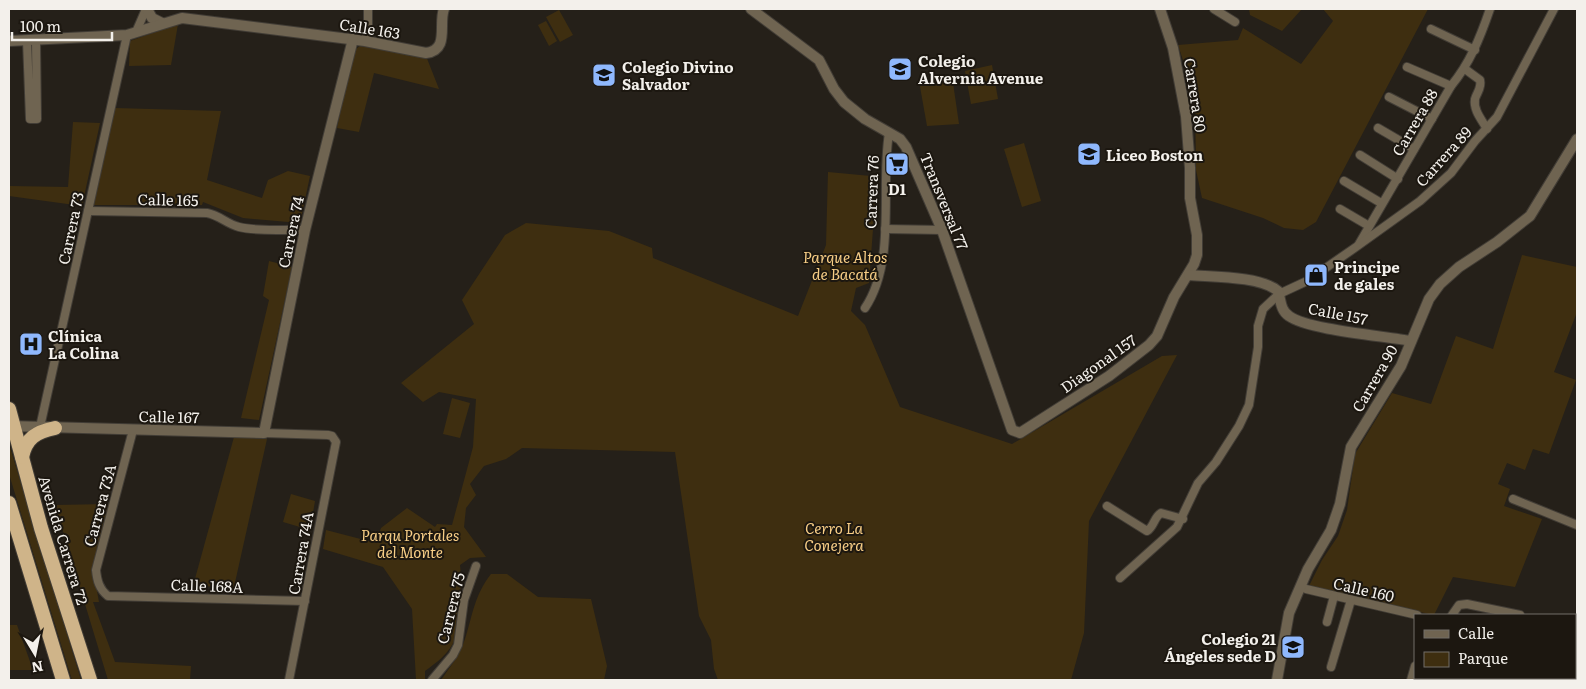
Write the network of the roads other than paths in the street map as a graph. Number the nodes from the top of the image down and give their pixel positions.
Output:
1 (147, 9) edge
2 (368, 9) edge
3 (444, 9) edge
4 (751, 9) edge
5 (1160, 9) edge
6 (1214, 9) edge
7 (1490, 9) edge
8 (1554, 9) edge
9 (1235, 22) dead end
10 (162, 23) junction
11 (1430, 29) dead end
12 (131, 34) junction
13 (31, 40) junction
14 (353, 40) junction
15 (9, 41) edge
16 (365, 41) junction
17 (1475, 50) junction
18 (36, 61) junction
19 (28, 62) junction
20 (1407, 67) dead end
21 (1465, 69) junction
22 (1451, 86) junction
23 (1389, 97) dead end
24 (1432, 119) junction
25 (1378, 128) dead end
26 (1487, 129) junction
27 (889, 134) junction
28 (1577, 139) edge
29 (1414, 149) junction
30 (1360, 155) dead end
31 (1398, 178) junction
32 (1344, 181) dead end
33 (1381, 203) junction
34 (1340, 209) dead end
35 (88, 211) junction
36 (1369, 226) junction
37 (305, 230) junction
38 (884, 230) junction
39 (942, 230) junction
40 (1356, 248) junction
41 (1189, 274) junction
42 (1279, 294) junction
43 (865, 308) dead end
44 (1411, 341) junction
45 (9, 409) edge
46 (11, 426) edge
47 (40, 427) junction
48 (55, 428) junction
49 (118, 430) junction
50 (133, 430) junction
51 (264, 433) junction
52 (1020, 433) joint
53 (328, 435) joint
54 (128, 447) junction
55 (22, 457) junction
56 (1513, 499) dead end
57 (9, 503) edge
58 (1107, 506) dead end
59 (1183, 519) junction
60 (1577, 525) edge
61 (476, 566) dead end
62 (1120, 578) dead end
63 (1306, 589) dead end
64 (108, 596) joint
65 (1334, 596) junction
66 (1351, 600) junction
67 (305, 602) junction
68 (1454, 612) edge
69 (1414, 614) edge
70 (1515, 614) edge
71 (1327, 622) dead end
72 (1331, 667) dead end
73 (61, 678) edge
74 (90, 680) edge
75 (289, 680) edge
76 (432, 680) edge
77 (1276, 680) edge

1 - 10 street
1 - 12 street, Carrera 73
2 - 16 street
3 - 16 street, Calle 163
4 - 27 street, Transversal 77
5 - 41 street, Carrera 80
6 - 9 street
7 - 17 street, Carrera 88
8 - 26 street, Carrera 89
10 - 12 street, Calle 163
10 - 14 street, Calle 163
11 - 17 street
12 - 13 street, Calle 163
12 - 35 street, Carrera 73
13 - 15 street, Calle 163
13 - 18 street
13 - 19 street
14 - 16 street, Calle 163
14 - 37 street, Carrera 74
17 - 21 street, Carrera 88
18 - 19 street
18 - 19 street
20 - 22 street
21 - 22 street, Carrera 88
21 - 26 street
22 - 24 street, Carrera 88
23 - 24 street
24 - 29 street, Carrera 88
25 - 29 street
26 - 40 street, Carrera 89
27 - 38 street, Carrera 76
27 - 39 street, Transversal 77
28 - 44 street, Carrera 90
29 - 31 street, Carrera 88
30 - 31 street
31 - 33 street, Carrera 88
32 - 33 street
33 - 36 street, Carrera 88
34 - 36 street
35 - 37 street, Calle 165
35 - 47 street, Carrera 73
36 - 40 street, Carrera 88
37 - 51 street, Carrera 74
38 - 39 street
38 - 43 street, Carrera 76
39 - 52 street, Transversal 77
40 - 42 street, Carrera 89
41 - 42 street
41 - 52 street, Diagonal 157
42 - 44 street, Calle 157
42 - 59 street
44 - 77 street, Carrera 90
45 - 46 highway, Avenida Carrera 72
46 - 47 street, Calle 167
46 - 55 highway, Avenida Carrera 72
47 - 48 street, Calle 167
48 - 49 street, Calle 167
48 - 55 highway
49 - 50 street, Calle 167
49 - 54 street, Carrera 73A
50 - 51 street, Calle 167
50 - 54 street, Carrera 73A
51 - 53 street, Calle 167
53 - 67 street, Carrera 74A
54 - 64 street, Carrera 73A
55 - 74 highway, Avenida Carrera 72
56 - 60 street
57 - 73 highway
58 - 59 street
59 - 62 street
61 - 76 street, Carrera 75
63 - 65 street, Calle 160
64 - 67 street, Calle 168A
65 - 66 street, Calle 160
65 - 71 street
66 - 69 street, Calle 160
66 - 72 street
67 - 75 street, Carrera 74A
68 - 70 street

